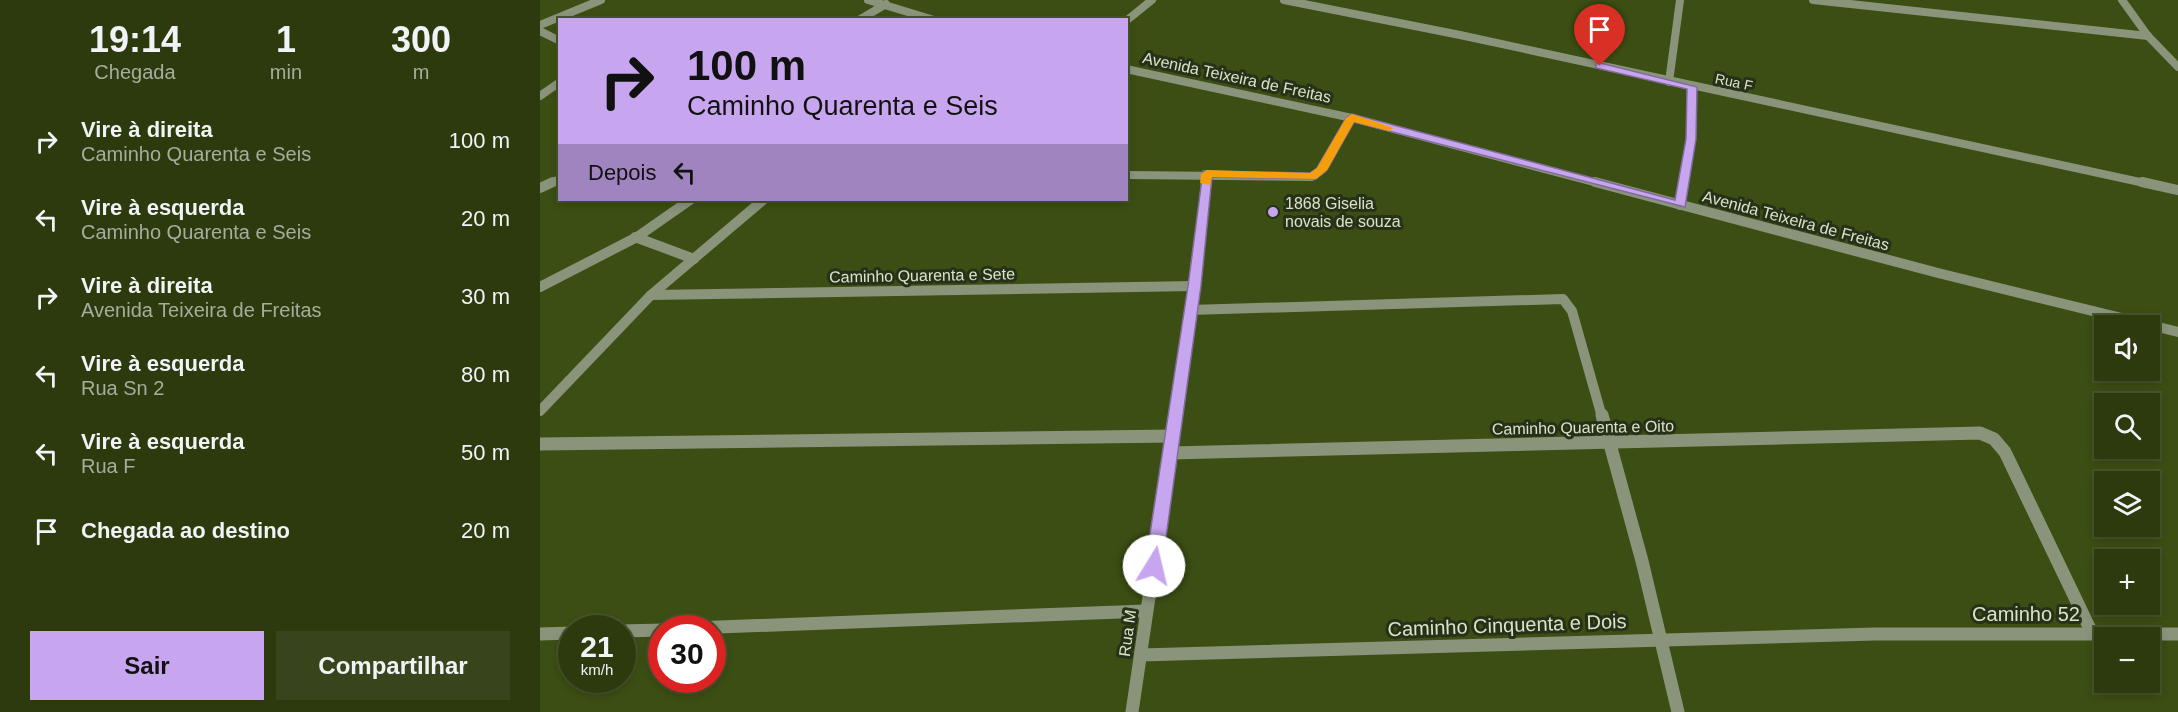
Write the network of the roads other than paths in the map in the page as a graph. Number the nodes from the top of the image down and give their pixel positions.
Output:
1 (600, 0) edge
2 (868, 0) edge
3 (1152, 0) edge
4 (1284, 0) edge
5 (1680, 0) edge
6 (1813, 0) edge
7 (2122, 0) edge
8 (886, 4) junction
9 (862, 18) edge
10 (928, 18) edge
11 (1128, 19) edge
12 (540, 25) edge
13 (540, 31) edge
14 (2148, 36) junction
15 (558, 40) edge
16 (2178, 68) edge
17 (1128, 69) edge
18 (1670, 82) junction
19 (558, 83) edge
20 (1692, 87) junction
21 (540, 96) edge
22 (1352, 118) junction
23 (1207, 174) junction
24 (1128, 175) edge
25 (558, 180) edge
26 (540, 188) edge
27 (2178, 190) edge
28 (689, 201) edge
29 (762, 201) edge
30 (1680, 205) junction
31 (635, 237) junction
32 (694, 259) junction
33 (1195, 286) junction
34 (540, 287) edge
35 (651, 295) junction
36 (1190, 310) junction
37 (2178, 332) edge
38 (540, 411) edge
39 (1173, 436) junction
40 (1610, 443) junction
41 (540, 444) edge
42 (1171, 453) junction
43 (1146, 611) junction
44 (726, 627) edge
45 (558, 633) edge
46 (2092, 633) junction
47 (540, 634) edge
48 (1875, 634) joint
49 (2178, 634) edge
50 (1663, 640) junction
51 (1141, 655) junction
52 (1132, 712) edge
53 (1678, 712) edge

1 - 12 street
2 - 8 street
3 - 11 street
4 - 18 street, Rua F
5 - 18 street
6 - 14 street
7 - 14 street
8 - 9 street
8 - 10 street
13 - 15 street
14 - 16 street
17 - 22 street, Avenida Teixeira de Freitas
18 - 20 street, Rua F
19 - 21 street
20 - 27 street, Rua F
20 - 30 street
22 - 23 street
22 - 30 street, Avenida Teixeira de Freitas
23 - 24 street
23 - 33 street, Rua M
25 - 26 street
28 - 31 street
29 - 32 street
30 - 37 street, Avenida Teixeira de Freitas
31 - 32 street
31 - 34 street
32 - 35 street
33 - 35 street, Caminho Quarenta e Sete
33 - 36 street, Rua M
35 - 38 street
36 - 39 street, Rua M
36 - 40 street
39 - 41 street
39 - 42 street, Rua M
40 - 42 street, Caminho Quarenta e Oito
40 - 46 street, Caminho Quarenta e Oito
40 - 50 street
42 - 43 street, Rua M
43 - 44 street
43 - 51 street, Rua M
45 - 47 street
46 - 48 street, Caminho 52
46 - 49 street, Caminho 52
48 - 50 street, Caminho Cinquenta e Dois
50 - 51 street, Caminho Cinquenta e Dois
50 - 53 street
51 - 52 street, Rua M

